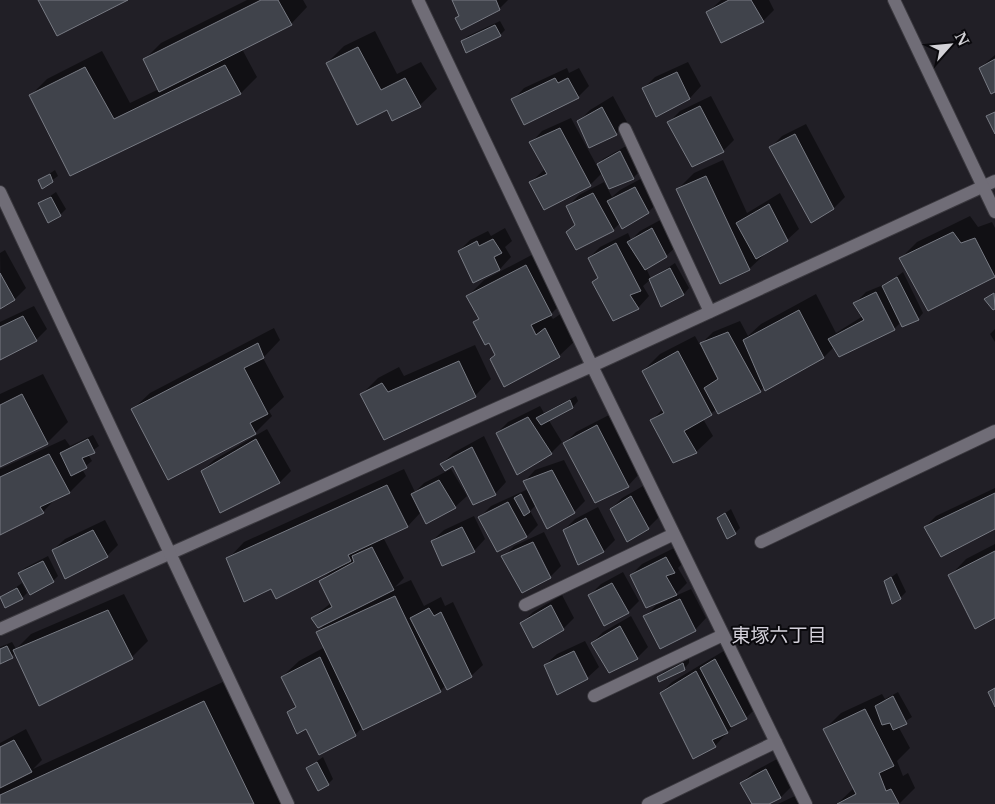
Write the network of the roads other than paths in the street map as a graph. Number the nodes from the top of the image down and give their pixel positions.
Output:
1 (418, 0) edge
2 (894, 0) edge
3 (625, 129) dead end
4 (995, 180) edge
5 (983, 186) junction
6 (0, 192) edge
7 (995, 212) edge
8 (710, 312) junction
9 (592, 366) junction
10 (995, 432) edge
11 (674, 534) junction
12 (761, 542) dead end
13 (170, 552) junction
14 (524, 605) dead end
15 (0, 628) edge
16 (723, 635) junction
17 (594, 696) dead end
18 (776, 742) junction
19 (288, 804) edge
20 (648, 804) edge
21 (806, 804) edge

1 - 9 street
2 - 5 street
3 - 8 street
4 - 5 street
5 - 7 street
5 - 8 street
6 - 13 street
8 - 9 street
9 - 11 street
9 - 13 street
10 - 12 street
11 - 14 street
11 - 16 street
13 - 15 street
13 - 19 street
16 - 17 street
16 - 18 street
18 - 20 street
18 - 21 street

